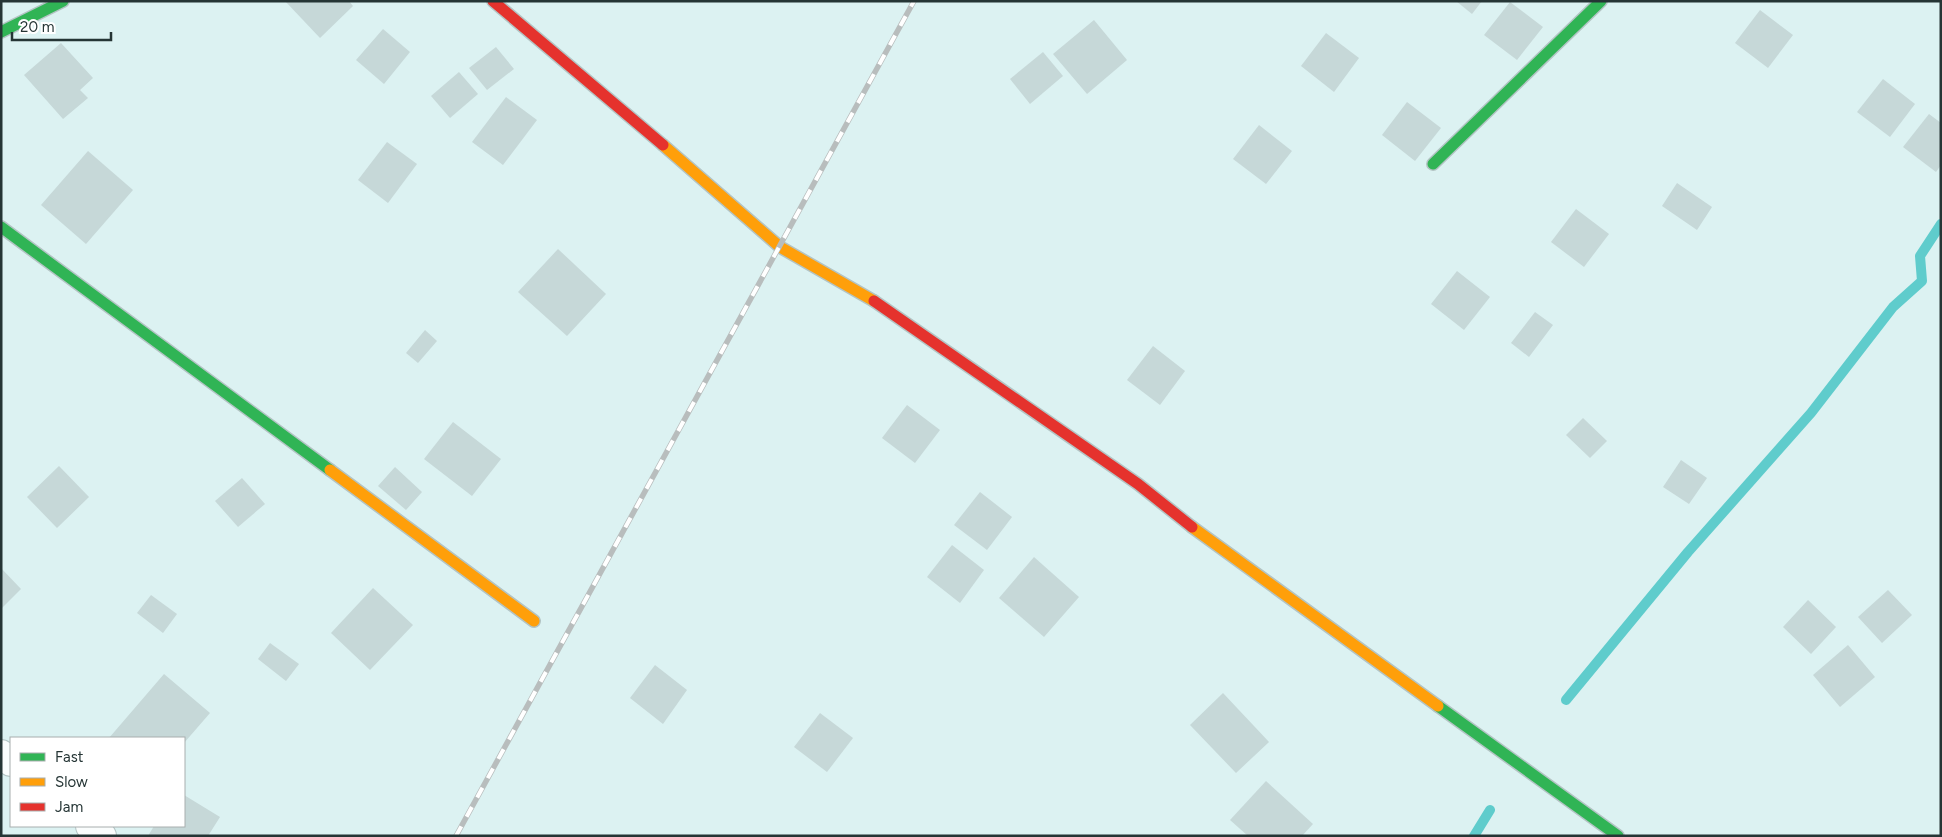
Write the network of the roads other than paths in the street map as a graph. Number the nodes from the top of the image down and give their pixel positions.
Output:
1 (493, 1) edge
2 (1602, 1) edge
3 (44, 5) edge
4 (1, 32) edge
5 (1433, 164) dead end
6 (1, 227) edge
7 (534, 621) dead end
8 (91, 827) edge
9 (102, 836) edge
10 (1618, 836) edge

1 - 10 street
2 - 5 street
3 - 4 street
6 - 7 street
8 - 9 street

